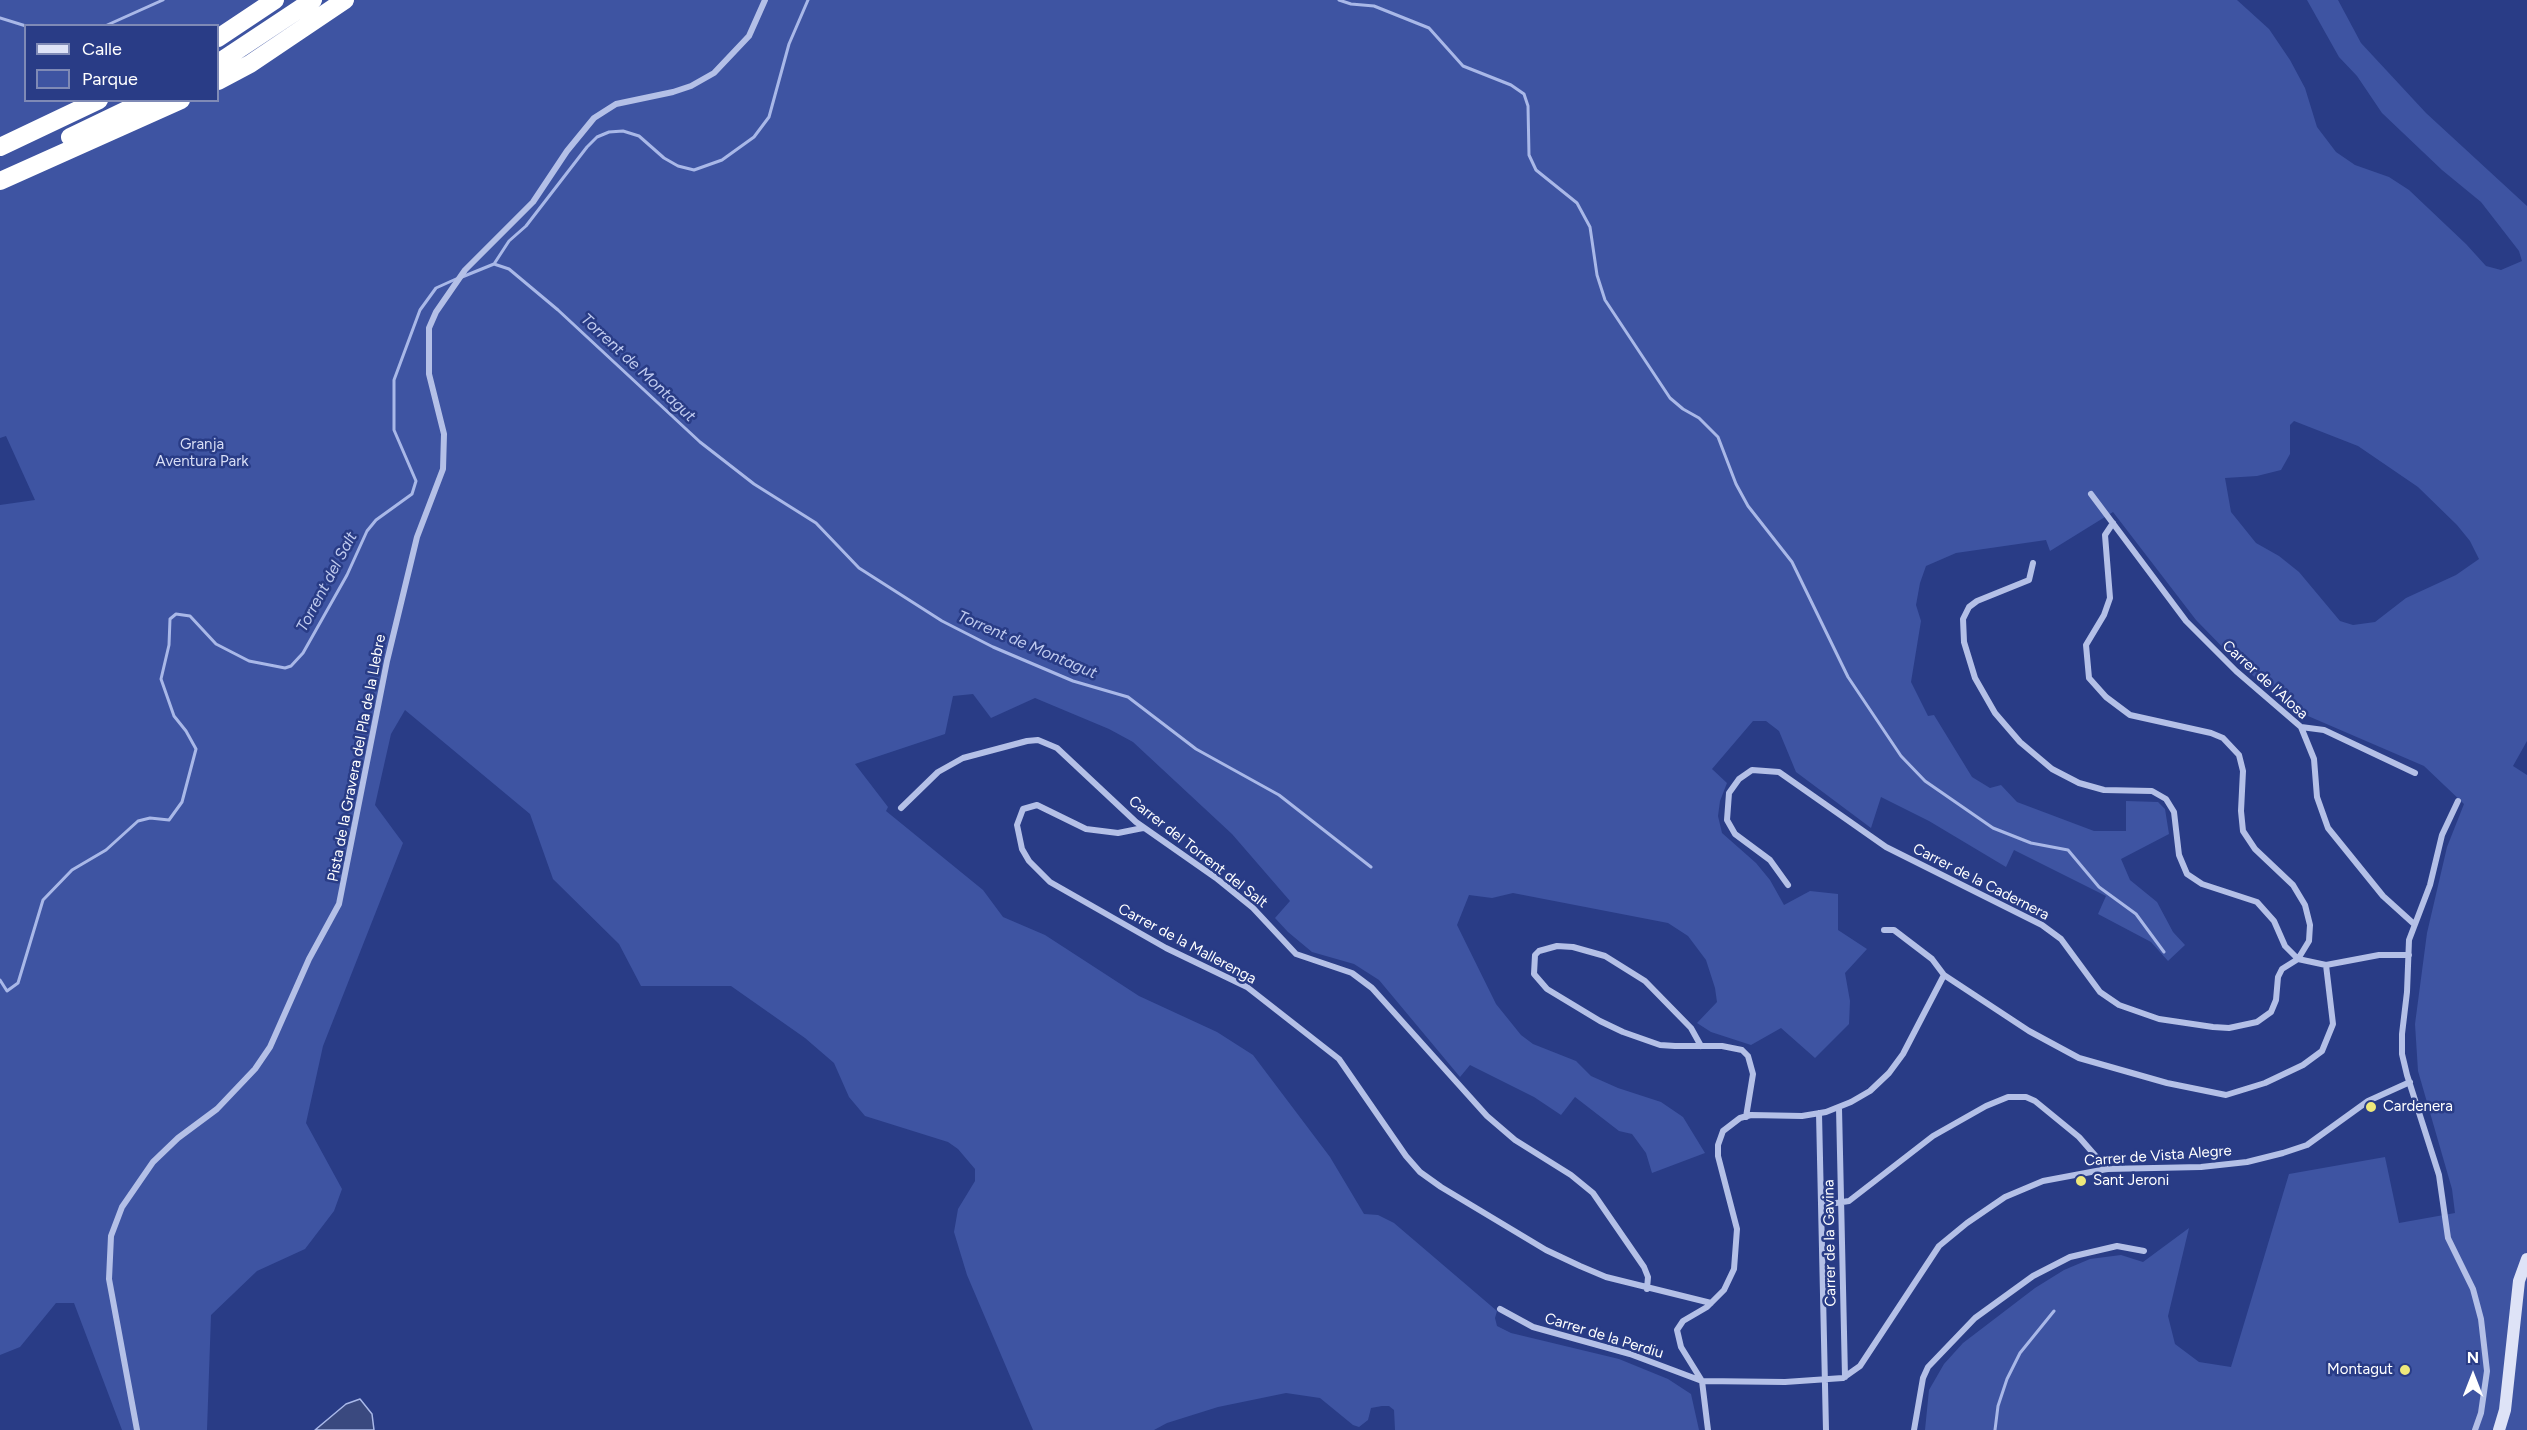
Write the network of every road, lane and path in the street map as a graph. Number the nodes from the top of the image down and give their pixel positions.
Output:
1 (275, 0) edge
2 (313, 0) edge
3 (345, 0) edge
4 (765, 0) edge
5 (219, 37) edge
6 (219, 62) edge
7 (219, 80) edge
8 (95, 102) edge
9 (143, 102) edge
10 (177, 102) edge
11 (0, 147) edge
12 (0, 169) edge
13 (0, 181) edge
14 (2091, 494) dead end
15 (2113, 523) junction
16 (2032, 563) dead end
17 (2301, 727) junction
18 (2415, 773) dead end
19 (2458, 801) dead end
20 (901, 808) dead end
21 (1143, 828) junction
22 (1788, 885) dead end
23 (2414, 924) junction
24 (1884, 930) dead end
25 (2409, 955) junction
26 (2298, 959) junction
27 (2326, 965) junction
28 (1944, 975) junction
29 (1701, 1046) junction
30 (2410, 1082) junction
31 (1839, 1108) junction
32 (1819, 1113) junction
33 (1746, 1117) junction
34 (2107, 1169) junction
35 (1841, 1204) junction
36 (1823, 1205) junction
37 (2144, 1251) dead end
38 (2527, 1259) edge
39 (1647, 1289) junction
40 (1711, 1303) junction
41 (1500, 1309) dead end
42 (1845, 1377) junction
43 (1825, 1380) junction
44 (1702, 1381) junction
45 (2506, 1390) junction
46 (137, 1430) edge
47 (1708, 1430) edge
48 (1826, 1430) edge
49 (1914, 1430) edge
50 (2475, 1430) edge
51 (2491, 1430) edge
52 (2499, 1430) edge

1 - 5 highway
2 - 6 highway
3 - 7 highway
4 - 46 street, Pista de la Gravera del Pla de la Llebre
8 - 11 highway
9 - 12 highway
10 - 13 highway
14 - 15 street, Carrer de l'Alosa
15 - 17 street, Carrer de l'Alosa
15 - 26 street, Carrer de la Cadernera
16 - 26 street
17 - 18 street
17 - 23 street, Carrer de l'Alosa
19 - 23 street
20 - 21 street, Carrer del Torrent del Salt
21 - 39 street, Carrer del Torrent del Salt
21 - 39 street, Carrer de la Mallerenga
22 - 26 street, Carrer de la Cadernera
23 - 25 street
24 - 28 street
25 - 27 street
25 - 30 street
26 - 27 street
27 - 28 street
28 - 31 street
29 - 29 street
29 - 33 street
30 - 34 street, Carrer de Vista Alegre
30 - 50 street
31 - 32 street
31 - 35 street, Carrer de la Gavina
32 - 33 street
32 - 36 street, Carrer de la Gavina
33 - 40 street
34 - 35 street
34 - 42 street, Carrer de Vista Alegre
35 - 36 street
35 - 42 street, Carrer de la Gavina
36 - 43 street, Carrer de la Gavina
37 - 49 street
38 - 45 main road
39 - 40 street, Carrer de la Mallerenga
40 - 44 street
41 - 44 street, Carrer de la Perdiu
42 - 43 street
43 - 44 street
43 - 48 street, Carrer de la Gavina
44 - 47 street
45 - 51 main road
45 - 52 main road

